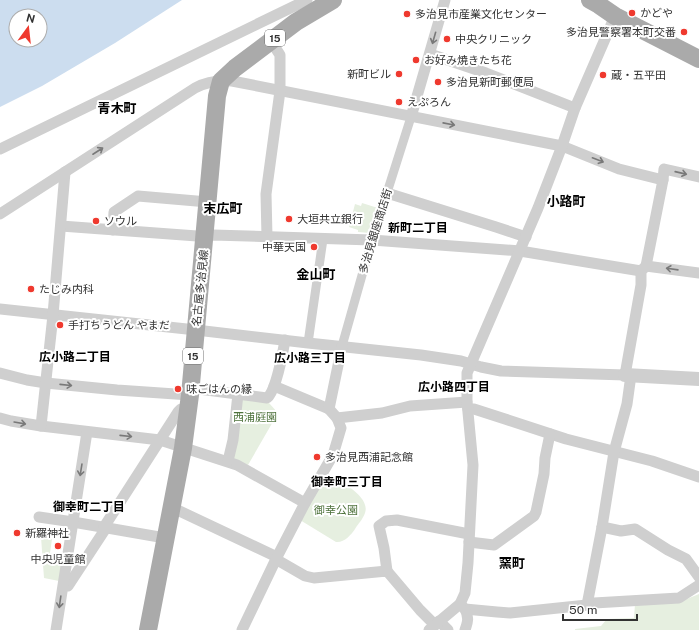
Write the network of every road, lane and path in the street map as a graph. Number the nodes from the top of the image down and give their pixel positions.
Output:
1 (307, 0) edge
2 (333, 0) edge
3 (445, 0) edge
4 (590, 0) edge
5 (615, 16) junction
6 (271, 41) junction
7 (430, 54) junction
8 (699, 59) edge
9 (221, 81) junction
10 (280, 91) junction
11 (575, 108) junction
12 (411, 117) junction
13 (562, 146) junction
14 (0, 149) edge
15 (65, 172) junction
16 (663, 174) junction
17 (699, 177) edge
18 (387, 193) junction
19 (208, 202) junction
20 (0, 214) edge
21 (61, 226) junction
22 (113, 230) junction
23 (205, 235) junction
24 (267, 237) junction
25 (526, 237) junction
26 (324, 238) junction
27 (372, 240) junction
28 (520, 251) junction
29 (644, 268) junction
30 (699, 273) edge
31 (0, 309) edge
32 (53, 315) junction
33 (196, 330) junction
34 (285, 340) junction
35 (308, 343) junction
36 (342, 346) junction
37 (470, 365) junction
38 (0, 373) edge
39 (628, 375) junction
40 (699, 380) edge
41 (46, 383) junction
42 (274, 386) junction
43 (238, 394) junction
44 (187, 397) junction
45 (467, 405) junction
46 (329, 409) junction
47 (0, 418) edge
48 (337, 418) junction
49 (41, 426) junction
50 (87, 432) junction
51 (550, 434) junction
52 (160, 440) junction
53 (183, 448) junction
54 (614, 452) junction
55 (228, 461) junction
56 (699, 477) edge
57 (305, 503) junction
58 (171, 507) junction
59 (39, 517) dead end
60 (73, 522) junction
61 (105, 527) junction
62 (602, 527) junction
63 (165, 538) junction
64 (469, 538) junction
65 (277, 557) junction
66 (387, 571) junction
67 (699, 577) edge
68 (699, 585) edge
69 (68, 586) dead end
70 (587, 605) junction
71 (463, 607) junction
72 (435, 625) edge
73 (56, 630) edge
74 (148, 630) edge
75 (242, 630) edge
76 (448, 630) edge
77 (466, 630) edge

1 - 14 street
2 - 6 main road, 15
3 -> 7 street
4 - 5 main road
5 - 8 main road
5 - 11 street
6 - 9 main road, 15
6 - 10 street
7 - 11 street
7 - 12 street
9 - 10 street
15 -> 9 street
9 - 19 main road, 名古屋多治見線 / 15
10 - 12 street
10 - 24 street
11 - 13 street
12 -> 13 street
12 - 18 street, 多治見銀座商店街
13 -> 16 street
13 - 25 street
15 - 20 street
15 - 21 street
16 -> 17 street
16 - 29 street
18 - 25 street
18 - 27 street, 多治見銀座商店街
19 - 22 street
19 - 23 main road, 名古屋多治見線 / 15
21 - 22 street
21 - 32 street
22 - 23 street
23 - 24 street
23 - 33 main road, 名古屋多治見線 / 15
24 - 26 street
25 - 28 street
26 - 27 street
26 - 35 street
27 - 28 street
27 - 36 street, 多治見銀座商店街
28 - 29 street
28 - 37 street
30 -> 29 street
29 - 39 street
31 - 32 street
32 - 33 street
32 - 41 street
33 - 34 street
33 - 44 main road, 名古屋多治見線 / 15
34 - 35 street
34 - 42 street
35 - 36 street
36 - 37 street
36 - 46 street
37 - 39 street
37 - 45 street
38 - 41 street
39 - 40 street
39 - 54 street
41 -> 44 street
41 - 49 street
42 - 43 street
42 - 46 street
43 - 44 street
43 - 55 street
44 - 52 street
44 - 53 main road, 名古屋多治見線 / 15
45 - 48 street
45 - 51 street
45 - 64 street
46 - 48 street
47 -> 49 street
48 - 57 street
49 - 50 street
50 -> 52 street
50 -> 60 street
51 - 54 street
51 - 64 street
52 - 53 street
52 - 61 street
53 - 55 street
53 - 58 main road, 名古屋多治見線 / 15
54 - 56 street
54 - 62 street
55 - 57 street
57 - 65 street
58 - 63 main road, 名古屋多治見線 / 15
58 - 65 street
59 - 60 street
60 - 61 street
60 -> 73 street
61 - 63 street
61 - 69 street
62 - 67 street
62 - 70 street
63 - 74 main road, 名古屋多治見線 / 15
64 - 66 street
64 - 71 street
65 - 66 street
65 - 75 street
66 - 72 street
68 - 70 street
70 - 71 street
71 - 72 street
71 - 77 street
72 - 76 street

